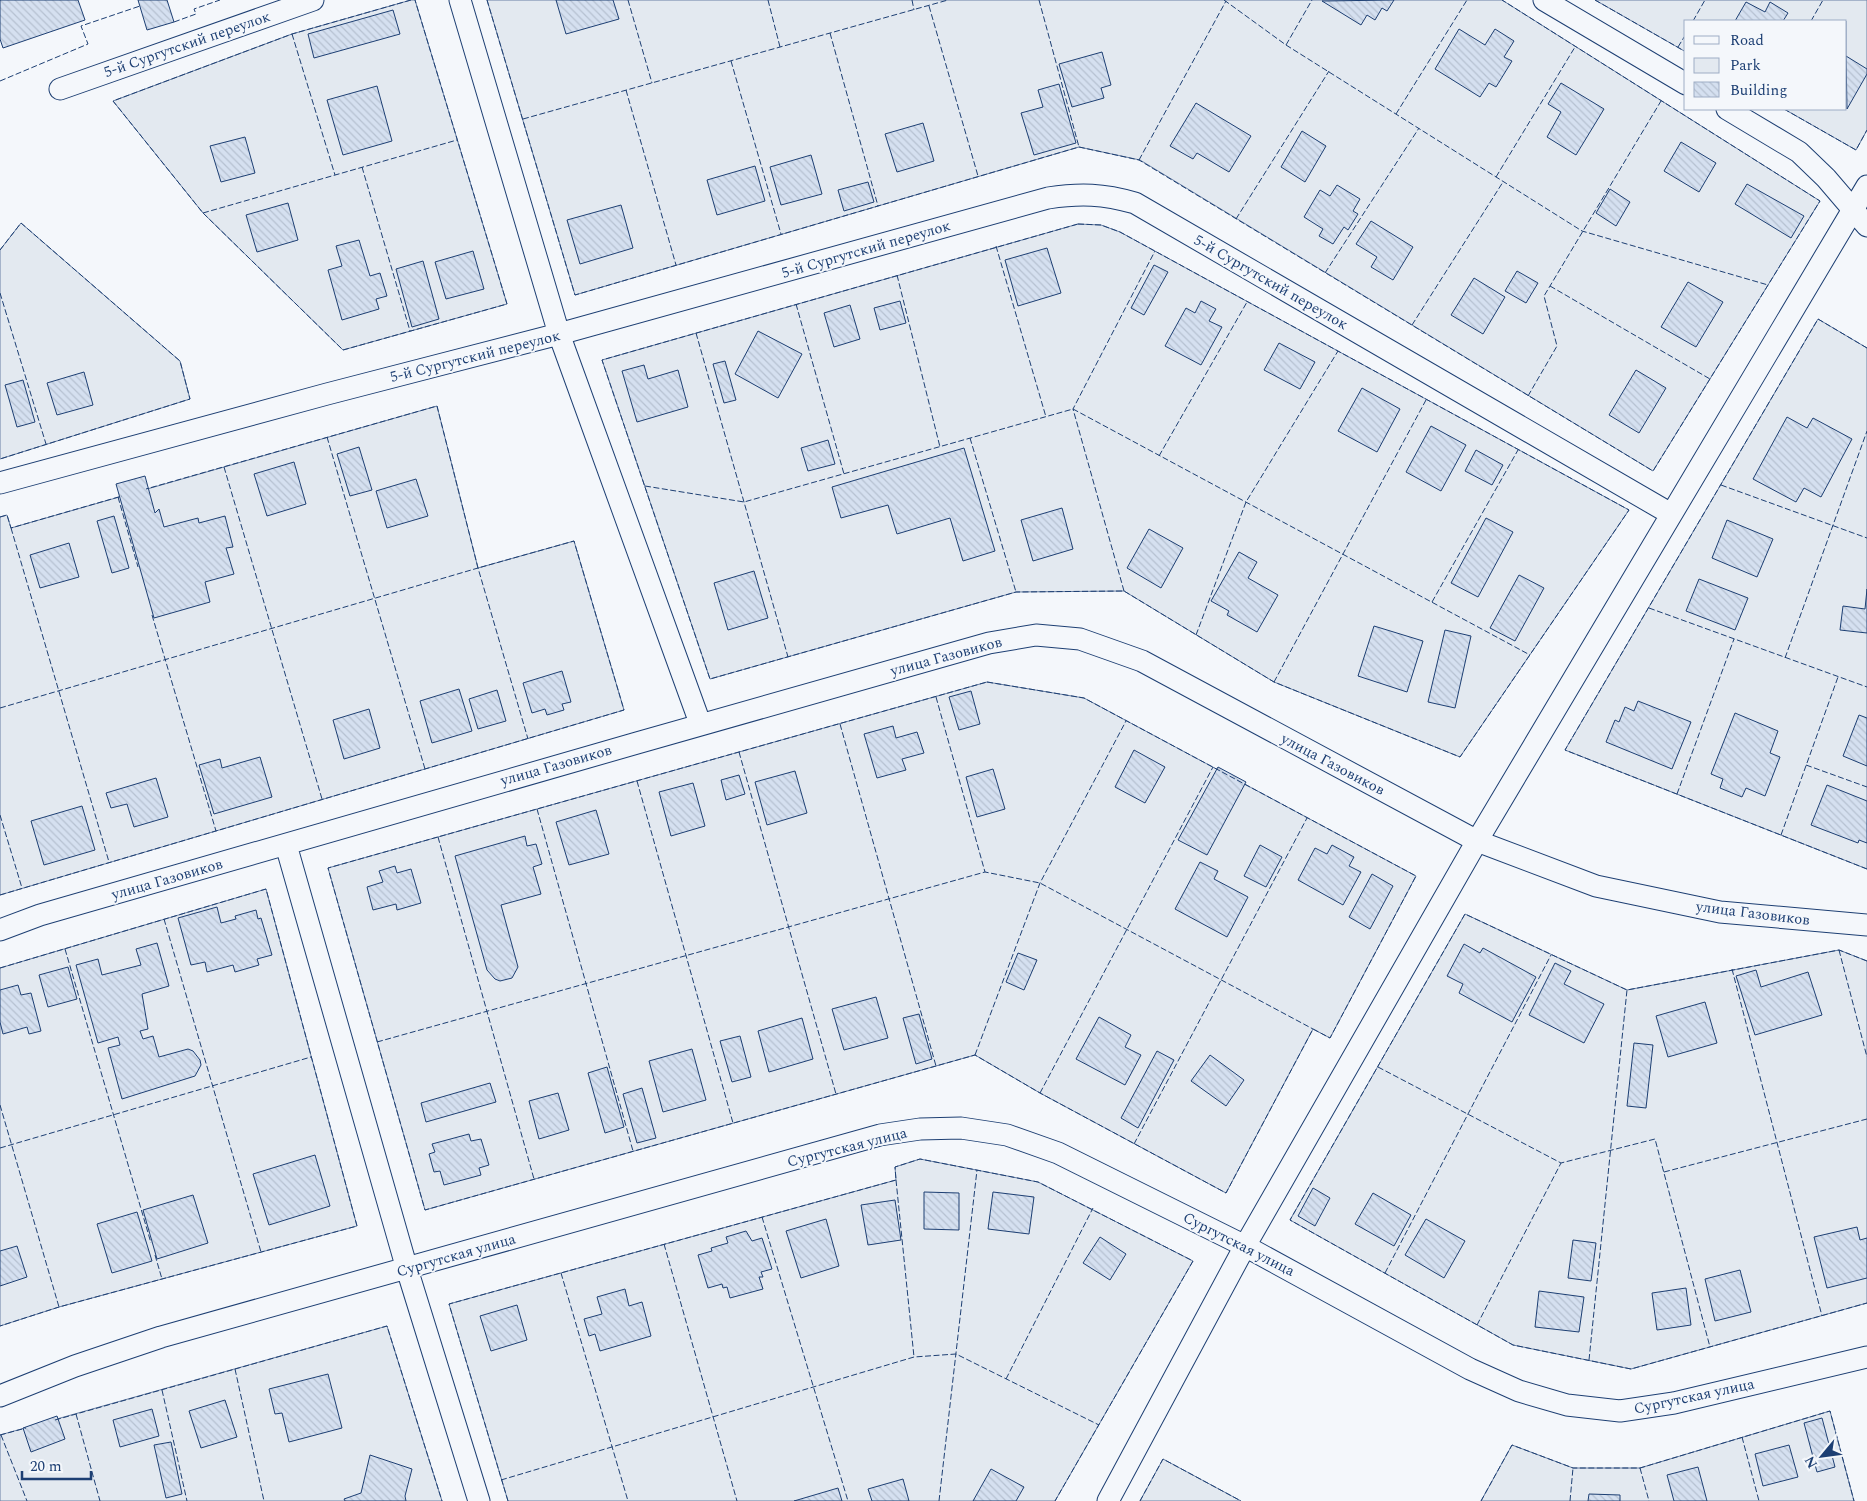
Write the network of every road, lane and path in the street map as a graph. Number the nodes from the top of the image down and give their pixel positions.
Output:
1 (313, 0) edge
2 (460, 0) edge
3 (1544, 0) edge
4 (1684, 83) edge
5 (60, 88) dead end
6 (1729, 110) edge
7 (1867, 186) edge
8 (1852, 209) junction
9 (1867, 226) edge
10 (559, 334) junction
11 (0, 483) edge
12 (1671, 514) junction
13 (700, 723) junction
14 (1477, 841) junction
15 (286, 845) junction
16 (1867, 926) edge
17 (0, 930) edge
18 (1245, 1246) junction
19 (407, 1269) junction
20 (1867, 1357) edge
21 (0, 1396) edge
22 (479, 1501) edge
23 (1108, 1501) edge

1 - 5 street, 5-й Сургутский переулок
2 - 10 street
3 - 4 street
6 - 8 street
7 - 8 street
8 - 9 street
8 - 12 street
10 - 11 street, 5-й Сургутский переулок
10 - 12 street, 5-й Сургутский переулок
10 - 13 street
12 - 14 street
13 - 14 street, улица Газовиков
13 - 15 street, улица Газовиков
14 - 16 street, улица Газовиков
14 - 18 street
15 - 17 street, улица Газовиков
15 - 19 street
18 - 19 street, Сургутская улица
18 - 20 street, Сургутская улица
18 - 23 street
19 - 21 street, Сургутская улица
19 - 22 street

